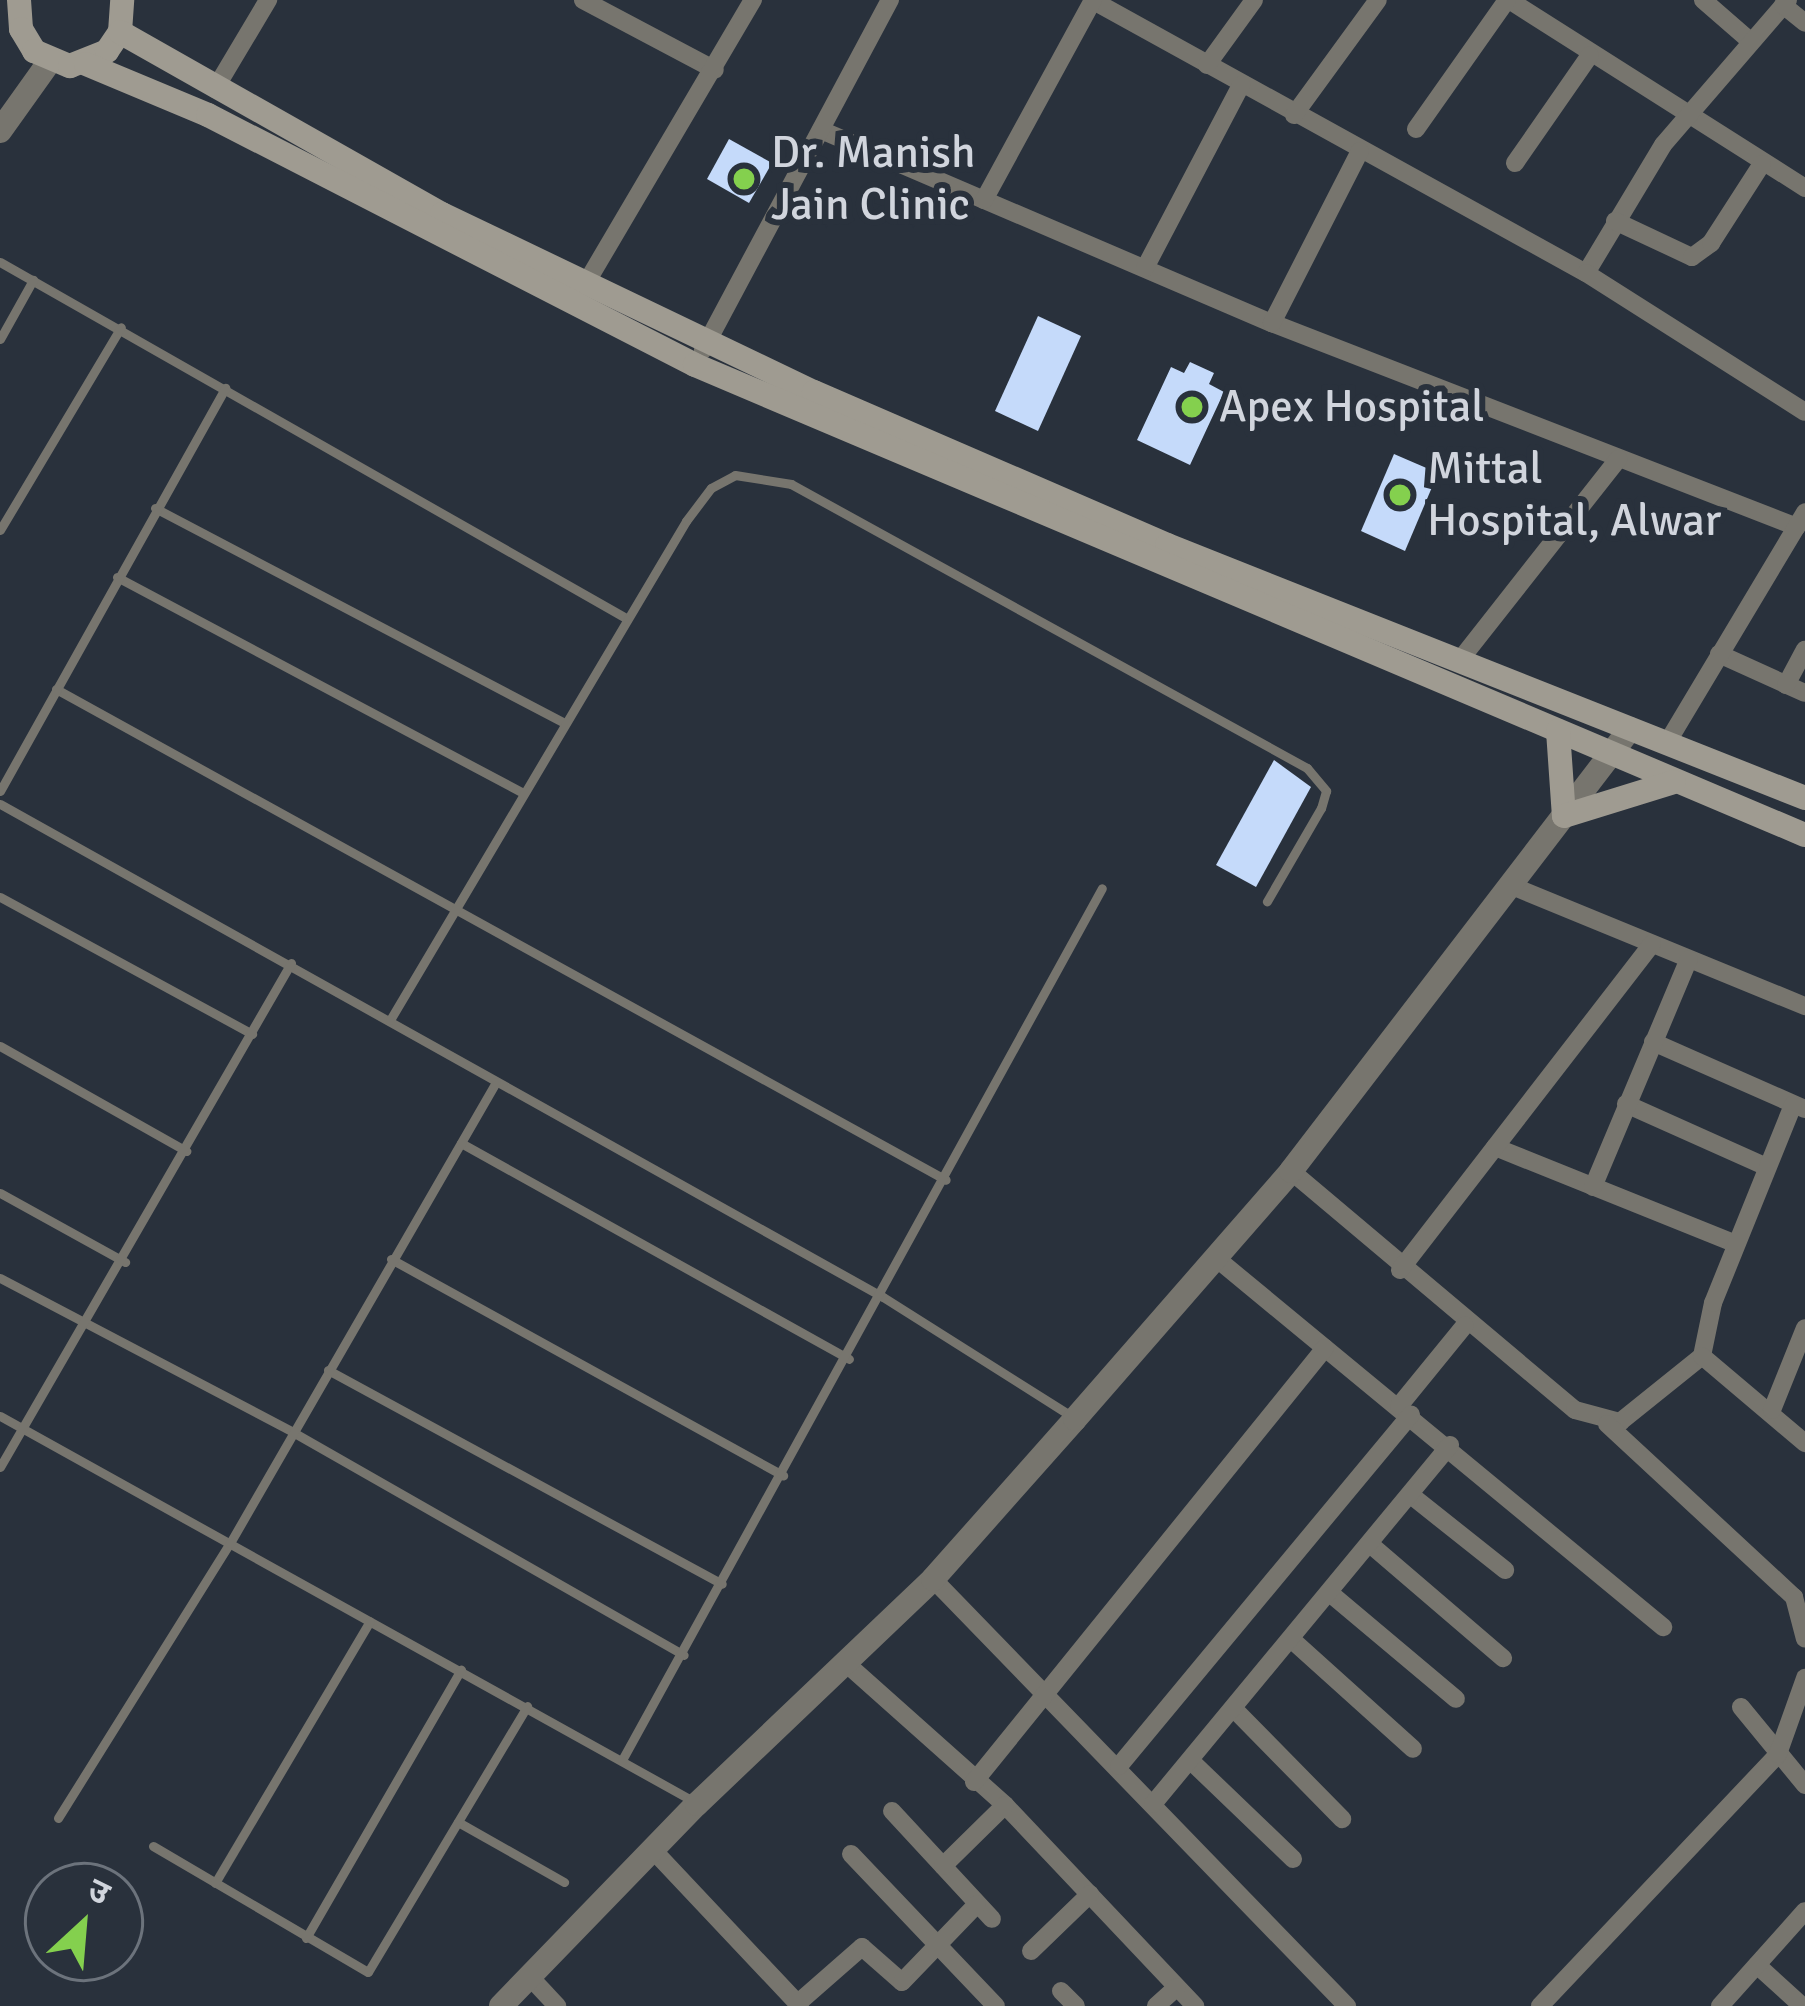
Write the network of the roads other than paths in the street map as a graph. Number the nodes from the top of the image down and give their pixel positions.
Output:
1 (122, 0) edge
2 (268, 0) edge
3 (583, 0) edge
4 (753, 0) edge
5 (890, 0) edge
6 (1092, 0) edge
7 (1254, 0) edge
8 (1378, 0) edge
9 (1508, 0) edge
10 (1703, 0) edge
11 (1785, 3) edge
12 (12, 5) edge
13 (1805, 23) edge
14 (120, 32) junction
15 (1749, 40) junction
16 (1590, 55) junction
17 (50, 61) junction
18 (86, 64) junction
19 (1207, 65) junction
20 (715, 70) junction
21 (1241, 85) junction
22 (215, 89) junction
23 (1294, 115) junction
24 (1684, 118) junction
25 (1416, 129) dead end
26 (821, 130) junction
27 (0, 131) edge
28 (1360, 151) junction
29 (1516, 163) dead end
30 (1762, 164) junction
31 (363, 185) junction
32 (1805, 188) edge
33 (984, 200) junction
34 (1615, 221) junction
35 (0, 262) edge
36 (1145, 268) junction
37 (1586, 273) junction
38 (33, 280) junction
39 (585, 284) junction
40 (1272, 323) junction
41 (121, 327) junction
42 (0, 339) edge
43 (708, 340) junction
44 (695, 365) junction
45 (224, 388) junction
46 (1805, 412) edge
47 (1618, 459) junction
48 (155, 508) junction
49 (1801, 519) edge
50 (0, 530) edge
51 (117, 577) junction
52 (626, 618) junction
53 (1805, 650) edge
54 (1719, 654) junction
55 (1460, 660) junction
56 (56, 689) junction
57 (1796, 689) edge
58 (563, 722) junction
59 (1630, 729) junction
60 (1558, 731) junction
61 (1667, 743) junction
62 (1610, 755) junction
63 (1674, 782) junction
64 (0, 791) edge
65 (521, 793) junction
66 (1805, 798) edge
67 (0, 804) edge
68 (1564, 816) junction
69 (1805, 835) edge
70 (1512, 886) junction
71 (1102, 888) dead end
72 (0, 897) edge
73 (1267, 901) dead end
74 (454, 907) junction
75 (1652, 944) junction
76 (1689, 958) junction
77 (291, 963) junction
78 (1805, 1006) edge
79 (390, 1021) junction
80 (252, 1034) junction
81 (1653, 1042) junction
82 (0, 1046) edge
83 (496, 1082) junction
84 (1626, 1103) junction
85 (1799, 1107) edge
86 (461, 1143) junction
87 (1495, 1147) junction
88 (186, 1150) junction
89 (1767, 1167) junction
90 (1291, 1171) junction
91 (946, 1180) junction
92 (1593, 1186) junction
93 (0, 1192) edge
94 (1736, 1244) junction
95 (391, 1258) junction
96 (1216, 1258) junction
97 (125, 1262) junction
98 (1400, 1270) junction
99 (0, 1278) edge
100 (883, 1297) junction
101 (88, 1325) junction
102 (1465, 1325) junction
103 (1805, 1328) edge
104 (1325, 1348) junction
105 (1702, 1356) junction
106 (849, 1359) junction
107 (328, 1370) junction
108 (1405, 1410) junction
109 (1772, 1410) junction
110 (0, 1416) edge
111 (1076, 1419) junction
112 (1607, 1424) junction
113 (24, 1429) junction
114 (291, 1432) junction
115 (1805, 1443) edge
116 (1450, 1445) junction
117 (0, 1468) edge
118 (782, 1475) junction
119 (1412, 1496) junction
120 (230, 1543) junction
121 (1371, 1545) junction
122 (1504, 1570) dead end
123 (933, 1579) junction
124 (722, 1584) junction
125 (1331, 1594) junction
126 (370, 1621) junction
127 (1663, 1627) dead end
128 (1291, 1639) junction
129 (1805, 1639) edge
130 (684, 1655) junction
131 (1504, 1658) dead end
132 (848, 1665) junction
133 (460, 1669) junction
134 (1805, 1678) edge
135 (1049, 1692) junction
136 (1456, 1699) dead end
137 (526, 1706) junction
138 (1741, 1706) dead end
139 (1235, 1709) junction
140 (1413, 1749) dead end
141 (1778, 1754) junction
142 (622, 1760) junction
143 (1192, 1762) junction
144 (1119, 1766) junction
145 (974, 1782) junction
146 (1805, 1785) edge
147 (697, 1804) junction
148 (1153, 1804) junction
149 (1006, 1805) junction
150 (892, 1811) dead end
151 (58, 1818) dead end
152 (1342, 1819) dead end
153 (458, 1822) junction
154 (153, 1846) dead end
155 (652, 1850) junction
156 (850, 1854) dead end
157 (1293, 1859) dead end
158 (943, 1866) junction
159 (564, 1882) dead end
160 (215, 1883) junction
161 (1090, 1894) junction
162 (977, 1904) junction
163 (1805, 1912) edge
164 (992, 1919) dead end
165 (306, 1938) junction
166 (937, 1946) junction
167 (1031, 1951) dead end
168 (1757, 1965) junction
169 (530, 1977) junction
170 (1177, 1987) junction
171 (1333, 1990) junction
172 (1061, 1991) dead end
173 (799, 2005) edge
174 (501, 2006) edge
175 (557, 2006) edge
176 (996, 2006) edge
177 (1076, 2006) edge
178 (1156, 2006) edge
179 (1195, 2006) edge
180 (1315, 2006) edge
181 (1347, 2006) edge
182 (1540, 2006) edge
183 (1720, 2006) edge
184 (1802, 2006) edge

1 - 14 main road
2 - 22 street
3 - 20 street
4 - 20 street
5 - 26 street
6 - 19 street
6 - 33 street
7 - 19 street
8 - 23 street
9 - 16 street
9 - 25 street
10 - 15 street
11 - 13 street
11 - 15 street
12 - 17 main road
14 - 18 main road
14 - 22 main road
15 - 24 street
16 - 24 street
16 - 29 street
17 - 18 main road
17 - 27 street
18 - 31 main road
19 - 21 street
20 - 39 street
21 - 23 street
21 - 36 street
22 - 31 main road
23 - 28 street
24 - 30 street
24 - 34 street
26 - 33 street
26 - 43 street
28 - 37 street
28 - 40 street
30 - 32 street
30 - 34 street
31 - 39 main road
31 - 44 main road
33 - 36 street
34 - 37 street
35 - 38 lane
36 - 40 street
37 - 46 street
38 - 41 lane
38 - 42 lane
39 - 43 main road
40 - 47 street
41 - 45 lane
41 - 50 lane
43 - 44 street
43 - 55 main road
44 - 60 main road
45 - 48 lane
45 - 52 lane
47 - 49 street
47 - 55 street
48 - 51 lane
48 - 58 lane
49 - 54 street
51 - 56 lane
51 - 65 lane
52 - 58 lane
52 - 73 lane
53 - 57 street
54 - 57 street
54 - 61 street
55 - 59 main road
56 - 64 lane
56 - 74 lane
58 - 65 lane
59 - 61 main road
59 - 62 street
60 - 62 main road
60 - 68 main road
61 - 66 main road
62 - 63 main road
62 - 68 street
63 - 68 main road
63 - 69 main road
65 - 74 lane
67 - 77 lane
68 - 70 street
70 - 75 street
70 - 90 street
71 - 91 lane
72 - 80 lane
74 - 79 lane
74 - 91 lane
75 - 76 street
75 - 87 street
76 - 78 street
76 - 81 street
77 - 79 lane
77 - 80 lane
79 - 83 lane
80 - 88 lane
81 - 84 street
81 - 85 street
82 - 88 lane
83 - 86 lane
83 - 100 lane
84 - 89 street
84 - 92 street
85 - 89 street
86 - 95 lane
86 - 106 lane
87 - 92 street
87 - 98 street
88 - 97 lane
89 - 94 street
90 - 96 street
90 - 98 street
91 - 100 lane
92 - 94 street
93 - 97 lane
94 - 105 street
95 - 107 lane
95 - 118 lane
96 - 104 street
96 - 111 street
97 - 101 lane
98 - 102 street
99 - 101 lane
100 - 106 lane
100 - 111 lane
101 - 113 lane
101 - 114 lane
102 - 108 street
102 - 112 street
103 - 109 street
104 - 108 street
104 - 135 street
105 - 109 street
105 - 112 street
106 - 118 lane
107 - 114 lane
107 - 124 lane
108 - 116 street
108 - 144 street
109 - 115 street
110 - 113 lane
111 - 123 street
112 - 129 street
113 - 117 lane
113 - 120 lane
114 - 120 lane
114 - 130 lane
116 - 119 street
116 - 127 street
118 - 124 lane
119 - 121 street
119 - 122 street
120 - 126 lane
120 - 151 lane
121 - 125 street
121 - 131 street
123 - 132 street
123 - 135 street
124 - 130 lane
125 - 128 street
125 - 136 street
126 - 133 lane
126 - 160 lane
128 - 139 street
128 - 140 street
130 - 142 lane
132 - 145 street
132 - 147 street
133 - 137 lane
133 - 165 lane
134 - 141 street
135 - 144 street
135 - 145 street
137 - 142 lane
137 - 153 lane
138 - 141 street
139 - 143 street
139 - 152 street
141 - 146 street
141 - 182 street
142 - 147 lane
143 - 148 street
143 - 157 street
144 - 148 street
145 - 149 street
147 - 155 street
148 - 171 street
149 - 158 street
149 - 161 street
150 - 158 street
153 - 159 lane
153 - 165 lane
154 - 160 lane
155 - 169 street
155 - 173 street
156 - 166 street
158 - 162 street
160 - 165 lane
161 - 167 street
161 - 170 street
162 - 164 street
162 - 166 street
163 - 168 street
166 - 173 street
166 - 176 street
168 - 183 street
168 - 184 street
169 - 174 street
169 - 175 street
170 - 178 street
170 - 179 street
171 - 180 street
171 - 181 street
172 - 177 street

